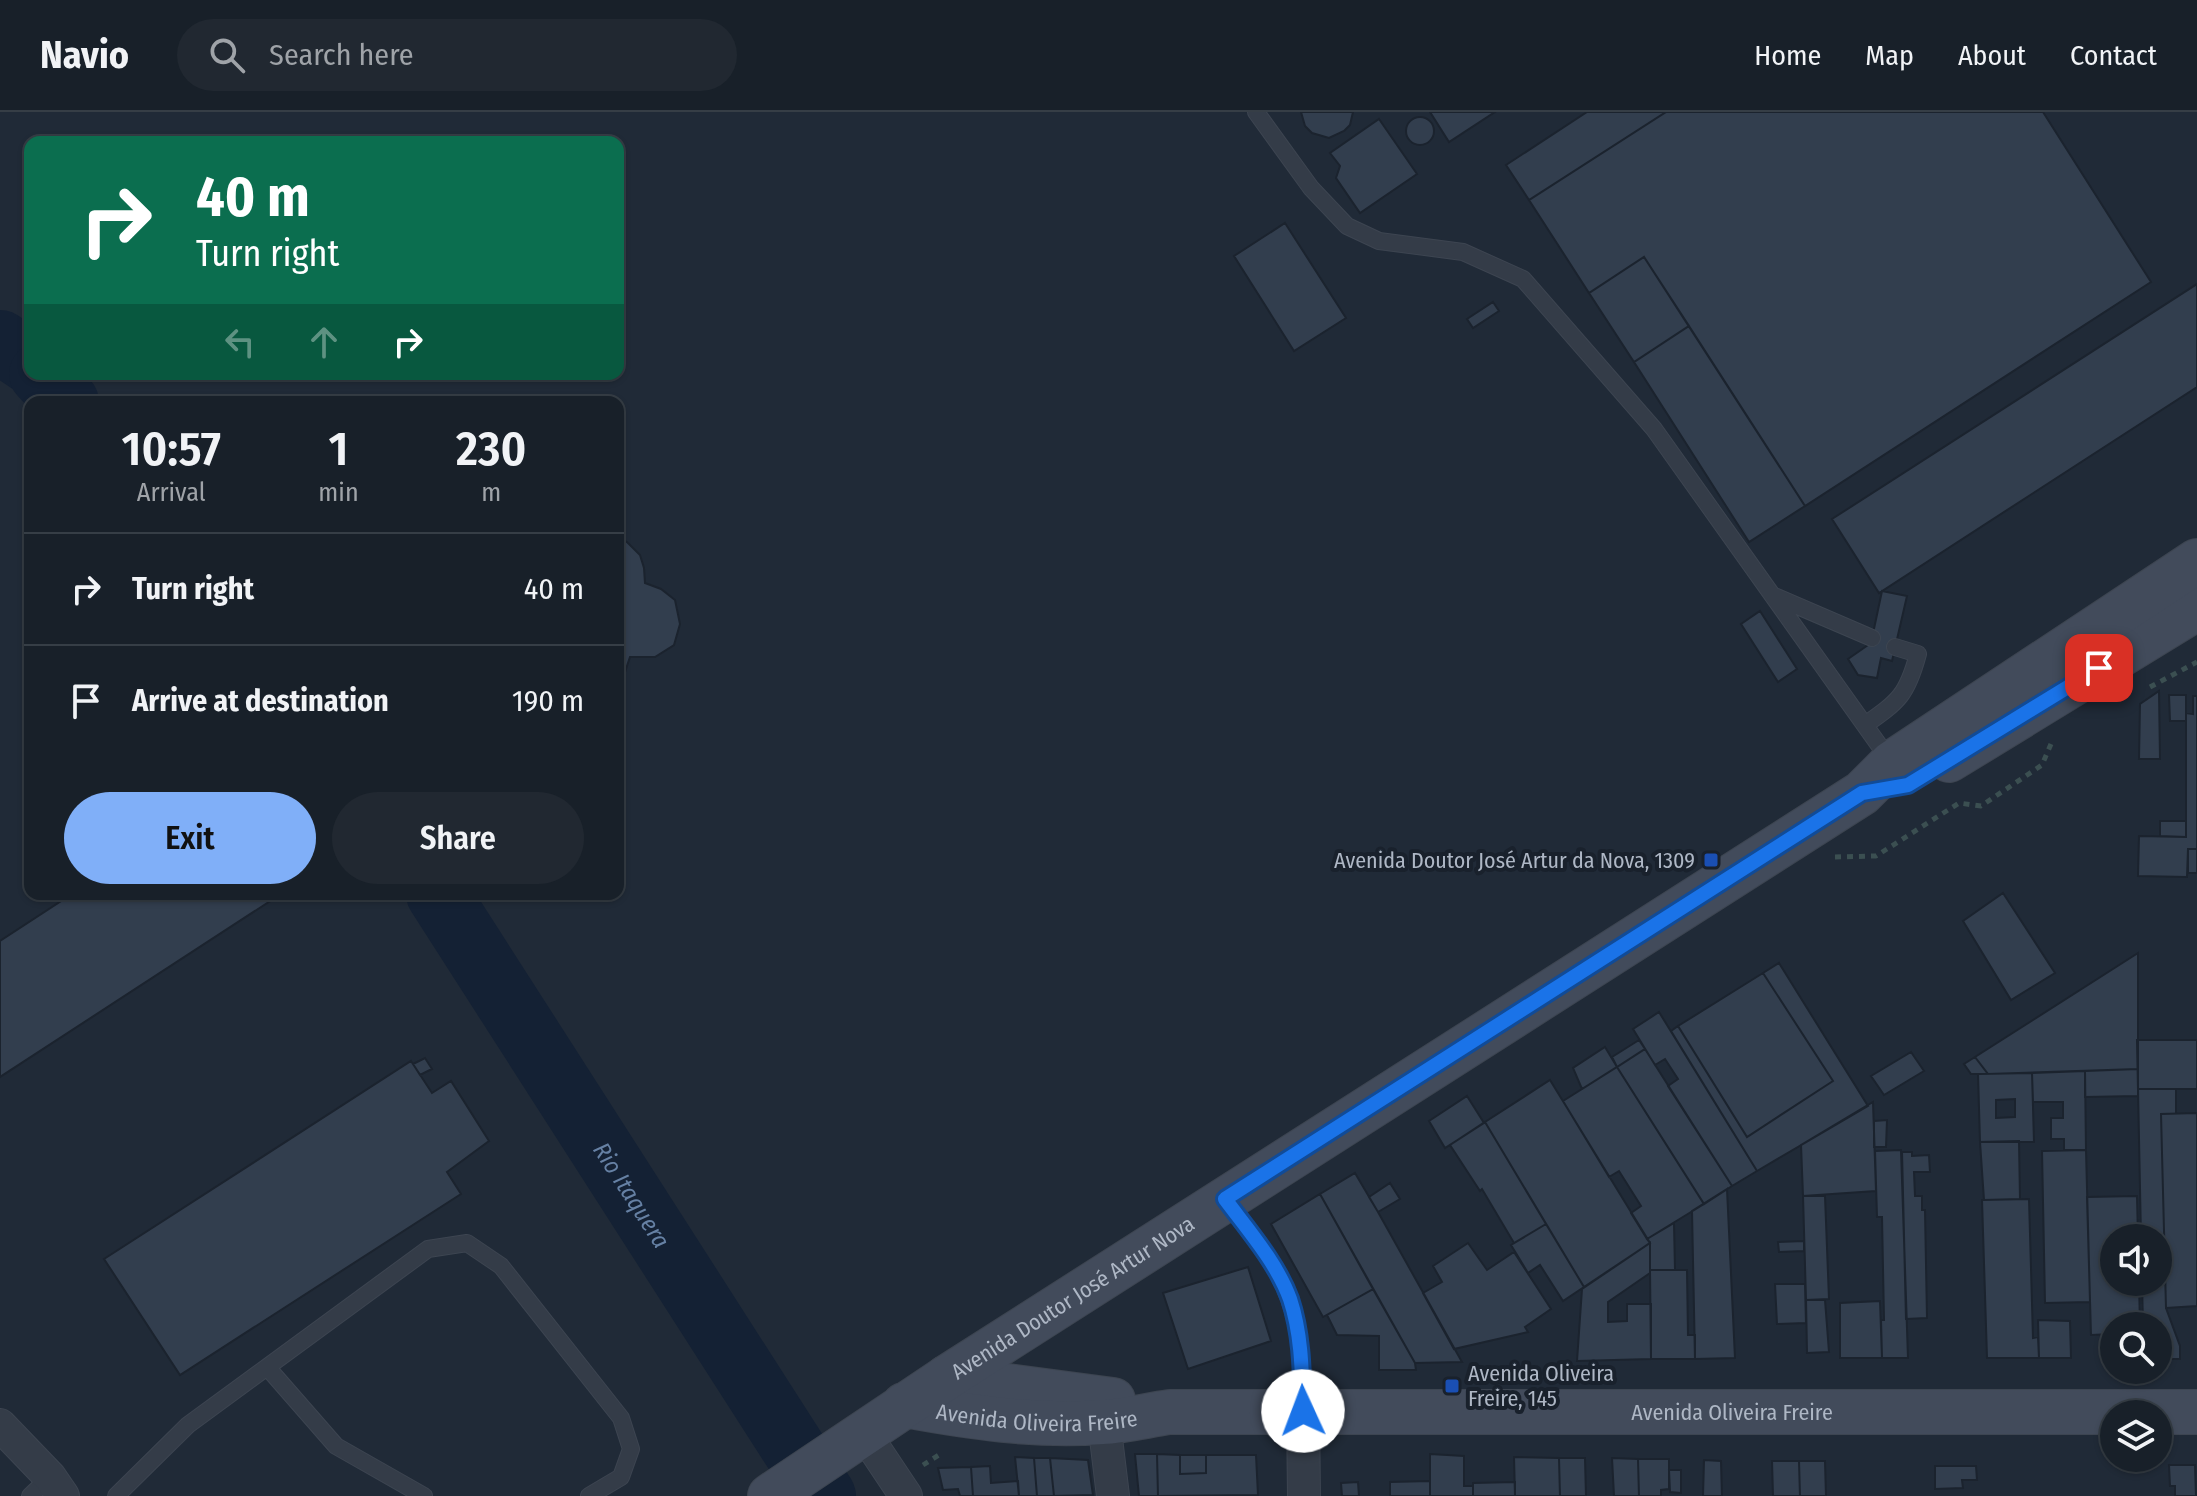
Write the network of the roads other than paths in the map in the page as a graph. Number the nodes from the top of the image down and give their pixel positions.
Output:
1 (1256, 112) edge
2 (2197, 547) edge
3 (2197, 561) edge
4 (1770, 595) junction
5 (2197, 608) edge
6 (2124, 609) junction
7 (1872, 638) dead end
8 (1895, 647) dead end
9 (1865, 725) junction
10 (1877, 778) junction
11 (1225, 1199) junction
12 (267, 1367) junction
13 (946, 1378) junction
14 (904, 1405) junction
15 (1303, 1411) junction
16 (1170, 1412) junction
17 (2197, 1412) edge
18 (1104, 1422) junction
19 (0, 1425) edge
20 (854, 1439) junction
21 (47, 1490) edge
22 (116, 1496) edge
23 (424, 1496) edge
24 (589, 1496) edge
25 (770, 1496) edge
26 (906, 1496) edge
27 (1113, 1496) edge
28 (1304, 1496) edge

1 - 4 lane
2 - 6 main road
3 - 6 main road, Avenida Doutor José Artur Nova
4 - 7 lane
4 - 9 lane
5 - 10 main road, Avenida Doutor José Artur Nova
6 - 10 main road, Avenida Doutor José Artur Nova
8 - 9 lane
9 - 10 lane
10 - 11 main road, Avenida Doutor José Artur Nova
11 - 13 main road, Avenida Doutor José Artur Nova
11 - 15 lane
12 - 22 lane
12 - 23 lane
12 - 24 lane
13 - 14 main road, Avenida Doutor José Artur Nova
13 - 16 main road, Avenida Oliveira Freire
14 - 18 main road, Avenida Oliveira Freire
14 - 20 main road, Avenida Doutor José Artur Nova
15 - 16 main road, Avenida Oliveira Freire
15 - 17 main road, Avenida Oliveira Freire
15 - 28 street
16 - 18 main road, Avenida Oliveira Freire
18 - 27 street
19 - 21 street
20 - 25 main road, Avenida Doutor José Artur Nova
20 - 26 street

